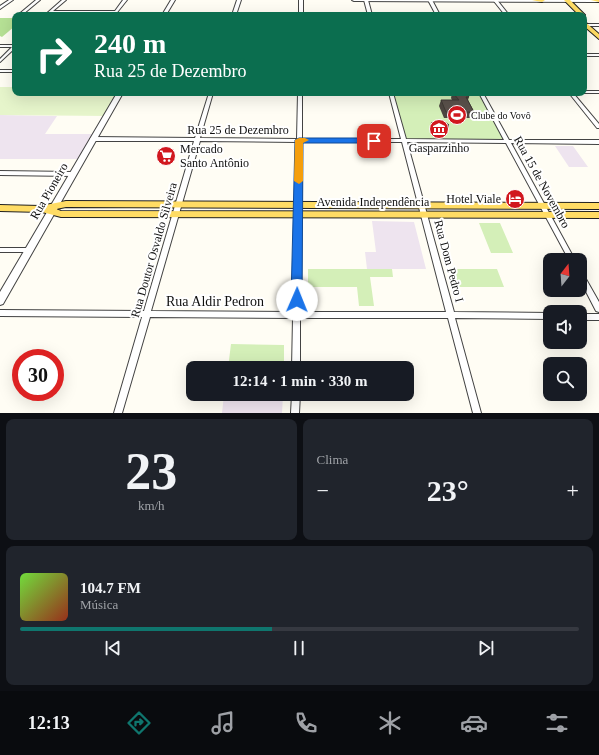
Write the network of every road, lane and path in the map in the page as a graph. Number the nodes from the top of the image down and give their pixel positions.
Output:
1 (11, 0) edge
2 (38, 0) edge
3 (64, 0) edge
4 (125, 0) edge
5 (173, 0) edge
6 (239, 0) edge
7 (301, 0) edge
8 (354, 0) edge
9 (366, 0) edge
10 (430, 0) edge
11 (495, 0) edge
12 (535, 0) edge
13 (542, 0) edge
14 (561, 0) edge
15 (567, 0) edge
16 (594, 0) edge
17 (599, 0) edge
18 (0, 8) edge
19 (24, 12) edge
20 (51, 12) edge
21 (116, 12) edge
22 (166, 12) edge
23 (235, 12) edge
24 (301, 12) edge
25 (369, 12) edge
26 (436, 12) edge
27 (505, 12) edge
28 (572, 12) edge
29 (579, 12) edge
30 (587, 19) edge
31 (596, 25) edge
32 (587, 26) edge
33 (599, 30) edge
34 (599, 37) edge
35 (0, 46) edge
36 (12, 46) edge
37 (12, 49) edge
38 (587, 54) edge
39 (599, 55) edge
40 (0, 61) edge
41 (0, 71) edge
42 (12, 71) edge
43 (587, 92) edge
44 (599, 92) edge
45 (118, 96) edge
46 (211, 96) edge
47 (300, 96) edge
48 (392, 96) edge
49 (483, 96) edge
50 (574, 96) edge
51 (599, 126) edge
52 (93, 139) junction
53 (198, 140) junction
54 (299, 140) junction
55 (404, 141) junction
56 (507, 141) junction
57 (599, 142) edge
58 (0, 173) edge
59 (73, 174) junction
60 (599, 206) edge
61 (0, 208) edge
62 (53, 209) junction
63 (177, 209) junction
64 (298, 210) junction
65 (423, 210) junction
66 (545, 210) junction
67 (599, 215) edge
68 (0, 250) edge
69 (29, 250) junction
70 (568, 253) edge
71 (587, 287) edge
72 (0, 301) edge
73 (599, 309) edge
74 (0, 313) edge
75 (147, 314) junction
76 (297, 315) junction
77 (451, 316) junction
78 (543, 316) edge
79 (587, 317) edge
80 (599, 317) edge
81 (296, 361) edge
82 (296, 401) edge
83 (118, 413) edge
84 (295, 413) edge
85 (477, 413) edge

1 - 18 street
2 - 19 street
3 - 20 street
4 - 21 street
5 - 22 street
6 - 23 street
7 - 24 street
8 - 9 street
9 - 10 street
9 - 25 street
10 - 11 street
10 - 26 street
11 - 12 street
11 - 27 street
12 - 13 main road
12 - 14 street
14 - 15 street
14 - 28 main road
15 - 17 street
15 - 29 main road
16 - 17 main road
30 - 31 main road
31 - 33 main road
32 - 34 main road
35 - 36 street
37 - 40 street
38 - 39 street
41 - 42 street
43 - 44 street
45 - 52 street, Rua Pioneiro
46 - 53 street, Rua Doutor Osvaldo Silveira
47 - 54 street
48 - 55 street, Rua Dom Pedro I
49 - 56 street, Rua 15 de Novembro
50 - 51 street
52 - 53 street, Rua 25 de Dezembro
52 - 59 street, Rua Pioneiro
53 - 54 street, Rua 25 de Dezembro
53 - 63 street, Rua Doutor Osvaldo Silveira
54 - 55 street, Rua 25 de Dezembro
54 - 64 street
55 - 56 street, Rua 25 de Dezembro
55 - 65 street, Rua Dom Pedro I
56 - 57 street, Rua 25 de Dezembro
56 - 66 street, Rua 15 de Novembro
58 - 59 street
59 - 62 street, Rua Pioneiro
60 - 66 main road, Avenida Independência
61 - 62 main road, Avenida Independência
62 - 63 main road, Avenida Independência
62 - 69 street, Rua Pioneiro
63 - 64 main road, Avenida Independência
63 - 75 street, Rua Doutor Osvaldo Silveira
64 - 65 main road, Avenida Independência
64 - 76 street
65 - 66 main road, Avenida Independência
65 - 77 street, Rua Dom Pedro I
66 - 67 main road, Avenida Independência
66 - 70 street, Rua 15 de Novembro
68 - 69 street
69 - 72 street, Rua Pioneiro
71 - 73 street
74 - 75 street, Rua Aldir Pedron
75 - 76 street, Rua Aldir Pedron
75 - 83 street, Rua Doutor Osvaldo Silveira
76 - 77 street, Rua Aldir Pedron
76 - 81 street
77 - 78 street, Rua Aldir Pedron
77 - 85 street, Rua Dom Pedro I
79 - 80 street
82 - 84 street

